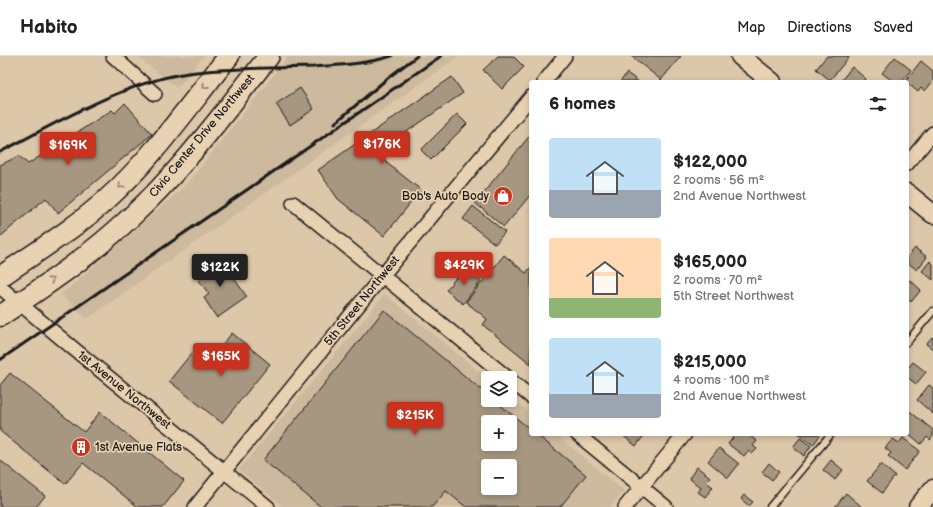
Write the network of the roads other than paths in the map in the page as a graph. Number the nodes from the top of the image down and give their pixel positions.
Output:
1 (113, 56) edge
2 (229, 56) edge
3 (269, 56) edge
4 (565, 56) edge
5 (740, 56) edge
6 (546, 80) edge
7 (770, 80) edge
8 (155, 94) dead end
9 (529, 99) edge
10 (933, 133) edge
11 (909, 162) edge
12 (909, 195) edge
13 (293, 203) dead end
14 (933, 214) edge
15 (382, 276) junction
16 (0, 277) edge
17 (0, 287) edge
18 (19, 303) junction
19 (933, 311) edge
20 (0, 316) edge
21 (909, 340) edge
22 (499, 371) edge
23 (517, 386) edge
24 (529, 395) edge
25 (579, 436) edge
26 (683, 436) edge
27 (829, 436) edge
28 (224, 471) junction
29 (642, 487) junction
30 (933, 489) edge
31 (195, 507) edge
32 (268, 507) edge
33 (625, 507) edge
34 (666, 507) edge
35 (770, 507) edge
36 (918, 507) edge

1 - 8 street
2 -> 16 main road
18 -> 3 main road, Civic Center Drive Northwest
4 - 6 street
5 - 7 main road
9 - 15 street, 5th Street Northwest
10 - 11 street
12 - 14 main road
13 - 15 street
15 - 22 street
15 - 28 street, 5th Street Northwest
17 - 18 street, 1st Avenue Northwest
18 - 20 main road, Civic Center Drive Northwest
18 - 28 street, 1st Avenue Northwest
19 - 21 lane
23 - 24 street
25 - 29 street
26 - 29 street
27 - 35 lane
28 - 31 street, 5th Street Northwest
28 - 32 street, 1st Avenue Northwest
29 - 33 street
29 - 34 street
30 - 36 main road

